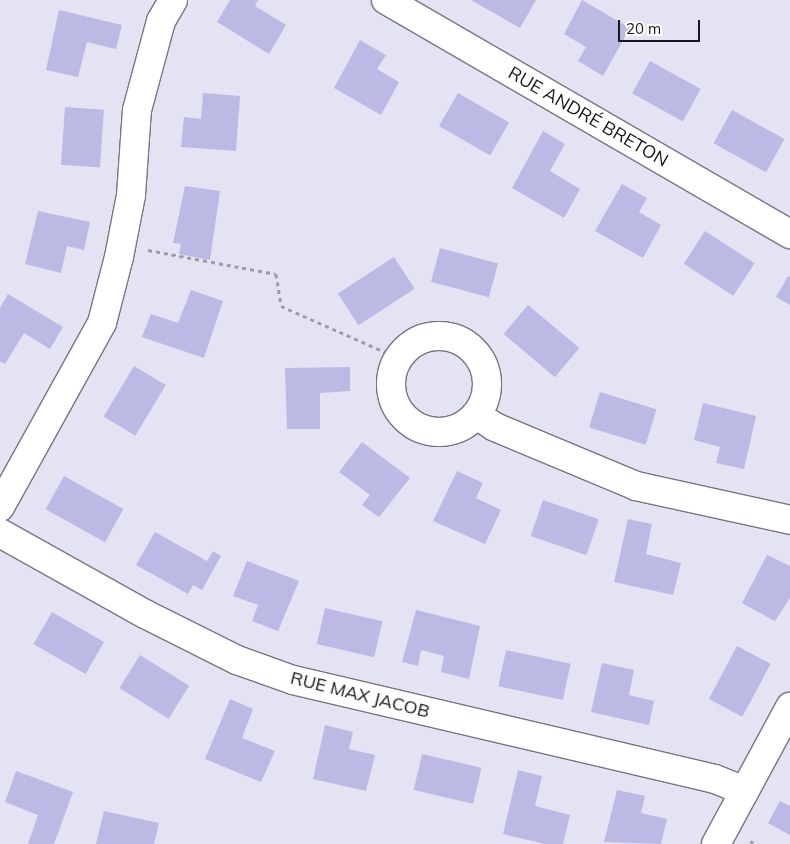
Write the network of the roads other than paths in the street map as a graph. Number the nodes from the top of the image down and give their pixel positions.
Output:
1 (173, 0) edge
2 (386, 0) edge
3 (790, 234) edge
4 (476, 415) junction
5 (0, 506) edge
6 (790, 520) edge
7 (0, 533) edge
8 (790, 707) edge
9 (745, 791) junction
10 (716, 844) edge

1 - 5 street
2 - 3 street, RUE ANDRÉ BRETON
4 - 4 street
4 - 6 street
7 - 9 street, RUE MAX JACOB
8 - 9 street
9 - 10 street

